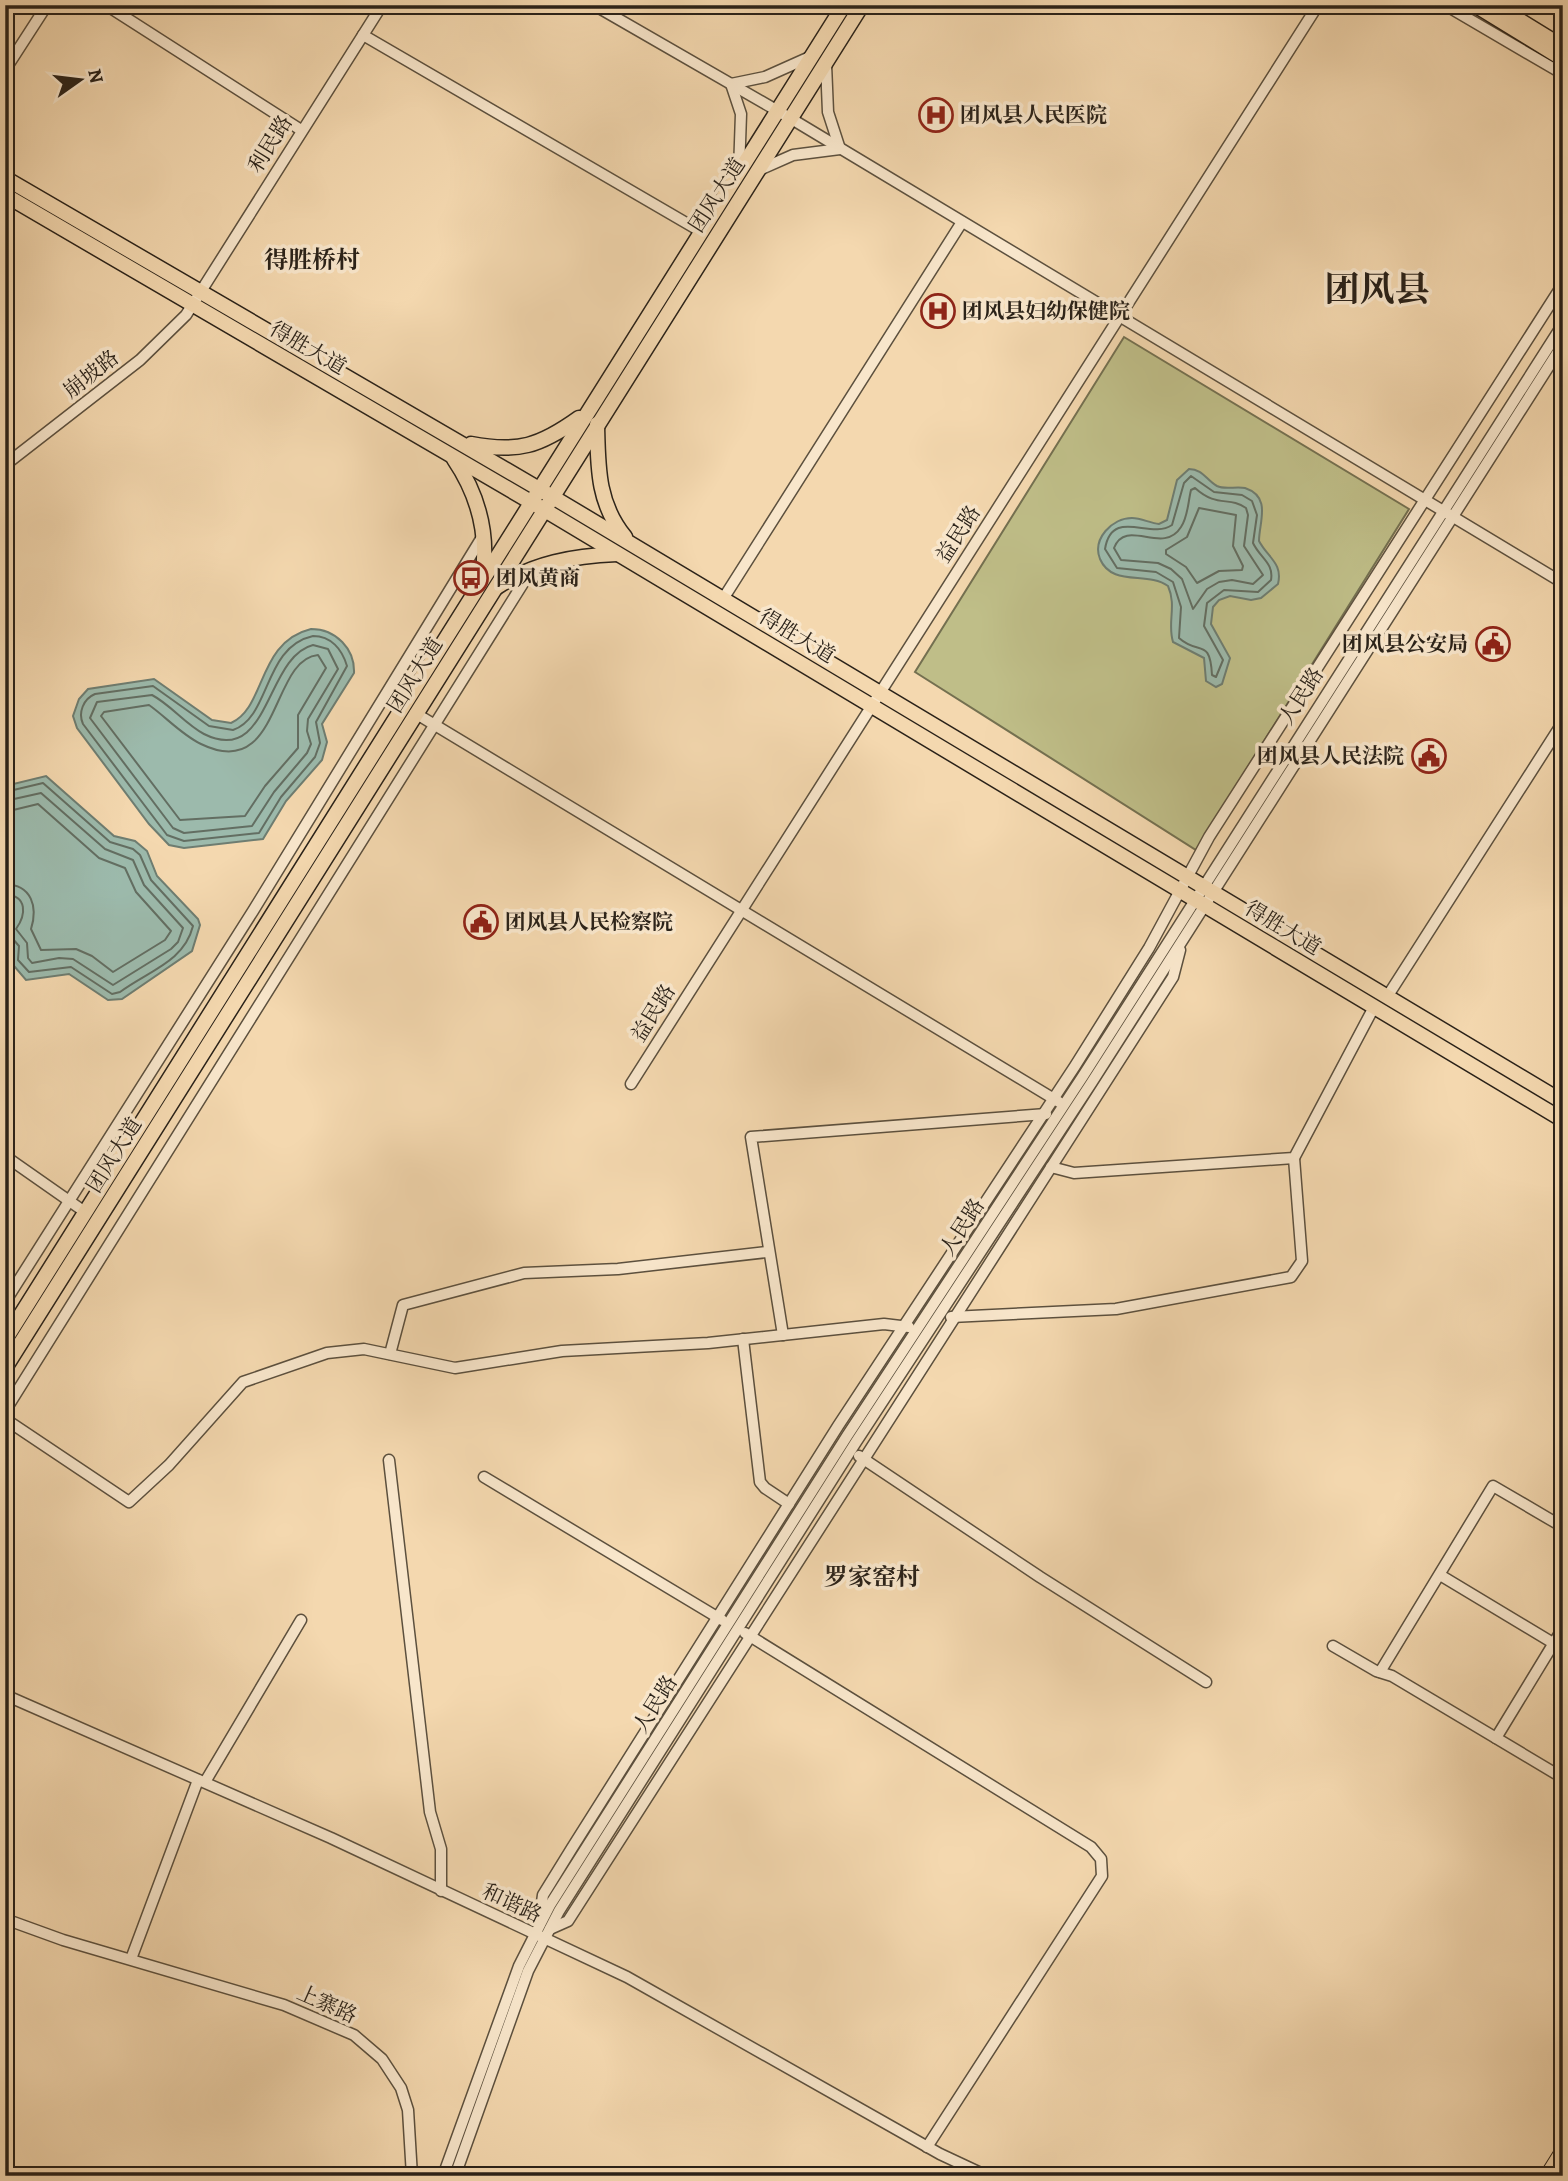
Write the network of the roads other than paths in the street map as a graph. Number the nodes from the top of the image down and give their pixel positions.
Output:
1 (47, 5) edge
2 (106, 5) edge
3 (382, 5) edge
4 (594, 5) edge
5 (844, 5) edge
6 (862, 5) edge
7 (1318, 5) edge
8 (1446, 5) edge
9 (1475, 5) edge
10 (1495, 5) edge
11 (363, 35) junction
12 (1563, 47) edge
13 (812, 56) junction
14 (1563, 59) edge
15 (826, 62) junction
16 (5, 70) edge
17 (1563, 74) edge
18 (731, 84) junction
19 (777, 111) junction
20 (790, 118) junction
21 (301, 130) junction
22 (841, 149) junction
23 (738, 171) junction
24 (756, 171) junction
25 (5, 178) edge
26 (5, 195) edge
27 (962, 222) junction
28 (700, 231) junction
29 (1563, 284) edge
30 (201, 292) junction
31 (193, 305) junction
32 (1120, 318) junction
33 (1563, 324) edge
34 (1563, 344) edge
35 (585, 413) junction
36 (597, 424) junction
37 (458, 441) junction
38 (451, 455) junction
39 (5, 465) edge
40 (545, 492) junction
41 (1424, 501) junction
42 (536, 505) junction
43 (1447, 515) junction
44 (484, 534) junction
45 (631, 544) junction
46 (618, 554) junction
47 (532, 569) junction
48 (483, 577) junction
49 (1563, 583) edge
50 (493, 590) junction
51 (723, 599) junction
52 (879, 692) junction
53 (871, 705) junction
54 (415, 713) junction
55 (1563, 722) edge
56 (435, 725) junction
57 (1187, 877) junction
58 (1180, 890) junction
59 (1204, 896) junction
60 (741, 910) junction
61 (1184, 937) junction
62 (1387, 997) junction
63 (1374, 1007) junction
64 (631, 1084) dead end
65 (1053, 1099) junction
66 (1563, 1102) edge
67 (1062, 1110) junction
68 (1043, 1115) junction
69 (1563, 1120) edge
70 (5, 1156) edge
71 (1294, 1158) junction
72 (1051, 1167) junction
73 (69, 1201) junction
74 (85, 1212) junction
75 (767, 1252) junction
76 (5, 1302) edge
77 (955, 1316) junction
78 (938, 1317) junction
79 (904, 1326) junction
80 (918, 1328) junction
81 (783, 1335) junction
82 (743, 1339) junction
83 (5, 1340) edge
84 (390, 1354) junction
85 (5, 1368) edge
86 (5, 1411) edge
87 (5, 1419) edge
88 (851, 1451) junction
89 (863, 1459) junction
90 (389, 1460) dead end
91 (484, 1477) dead end
92 (789, 1504) junction
93 (1563, 1527) edge
94 (1440, 1575) junction
95 (718, 1617) junction
96 (301, 1620) dead end
97 (733, 1627) junction
98 (1563, 1628) edge
99 (750, 1637) junction
100 (1333, 1646) dead end
101 (1558, 1646) edge
102 (1380, 1672) junction
103 (1206, 1682) dead end
104 (5, 1695) edge
105 (1496, 1738) junction
106 (1563, 1778) edge
107 (202, 1781) junction
108 (441, 1891) junction
109 (5, 1919) edge
110 (542, 1932) junction
111 (131, 1959) junction
112 (928, 2147) junction
113 (1563, 2152) edge
114 (412, 2176) edge
115 (443, 2176) edge
116 (455, 2176) edge
117 (987, 2176) edge
118 (1548, 2176) edge

1 - 16 street
2 - 21 street
3 - 11 street, 利民路
4 - 18 street
5 - 13 main road, 团风大道
6 - 15 main road, 团风大道
7 - 32 street, 益民路
8 - 17 street
9 - 14 main road
10 - 12 main road
11 - 21 street, 利民路
11 - 28 street
13 - 18 street
13 - 19 main road, 团风大道
15 - 20 main road, 团风大道
15 - 22 street
18 - 19 street
18 - 23 street
19 - 20 street
19 - 23 main road, 团风大道
20 - 22 street
20 - 24 main road, 团风大道
21 - 30 street, 利民路
22 - 24 street
22 - 27 street
23 - 28 main road, 团风大道
24 - 36 main road, 团风大道
25 - 30 main road, 得胜大道
26 - 31 main road, 得胜大道
27 - 32 street
27 - 51 street
28 - 35 main road, 团风大道
29 - 41 street
30 - 31 street, 利民路
30 - 37 main road, 得胜大道
31 - 38 main road, 得胜大道
31 - 39 street, 崩坡路
32 - 41 street
32 - 52 street, 益民路
33 - 43 street, 人民路
34 - 43 street, 人民路
35 - 37 main road
35 - 40 main road, 团风大道
36 - 40 main road, 团风大道
36 - 45 main road
37 - 40 main road, 得胜大道
38 - 42 main road, 得胜大道
38 - 44 main road
40 - 42 main road, 团风大道
40 - 45 main road, 得胜大道
41 - 43 street
41 - 57 street
42 - 46 main road, 得胜大道
42 - 48 main road, 团风大道
42 - 50 main road, 团风大道
43 - 49 street
43 - 59 street, 人民路
44 - 48 main road
44 - 73 street
45 - 51 main road, 得胜大道
46 - 47 main road
46 - 53 main road, 得胜大道
47 - 50 main road
47 - 56 street
48 - 74 main road, 团风大道
50 - 54 main road, 团风大道
51 - 52 main road, 得胜大道
52 - 53 street, 益民路
52 - 57 main road, 得胜大道
53 - 58 main road, 得胜大道
53 - 60 street, 益民路
54 - 56 street
54 - 85 main road, 团风大道
55 - 62 street
56 - 60 street
56 - 86 street
57 - 58 street
57 - 59 main road, 得胜大道
58 - 59 main road, 得胜大道
58 - 65 street
59 - 61 street, 人民路
59 - 62 main road, 得胜大道
59 - 63 main road, 得胜大道
59 - 67 street, 人民路
60 - 64 street, 益民路
60 - 65 street
61 - 72 street
61 - 78 street, 人民路
62 - 66 main road, 得胜大道
63 - 69 main road, 得胜大道
63 - 71 street
65 - 67 street
65 - 68 street
67 - 68 street
67 - 80 street, 人民路
68 - 75 street
68 - 79 street
70 - 73 street
71 - 72 street
71 - 77 street
72 - 77 street
73 - 74 street
73 - 76 street
74 - 83 main road, 团风大道
75 - 81 street
75 - 84 street
77 - 78 street
77 - 89 street
78 - 88 street, 人民路
79 - 80 street
79 - 81 street
79 - 92 street
80 - 97 street, 人民路
81 - 82 street
82 - 84 street
82 - 92 street
84 - 87 street
88 - 89 street
88 - 97 street, 人民路
89 - 99 street
89 - 103 street
90 - 108 street
91 - 95 street
92 - 95 street
93 - 94 street
94 - 101 street
94 - 102 street
95 - 97 street
95 - 110 street
96 - 107 street
97 - 99 street
97 - 110 street, 人民路
98 - 101 street
99 - 110 street
99 - 112 street
100 - 102 street
101 - 105 street
102 - 105 street
104 - 107 street, 和谐路
105 - 106 street
107 - 108 street, 和谐路
107 - 111 street
108 - 110 street, 和谐路
109 - 111 street, 上寨路
110 - 112 street, 和谐路
110 - 115 street, 人民路
110 - 116 street, 人民路
111 - 114 street, 上寨路
112 - 117 street, 和谐路
113 - 118 highway

